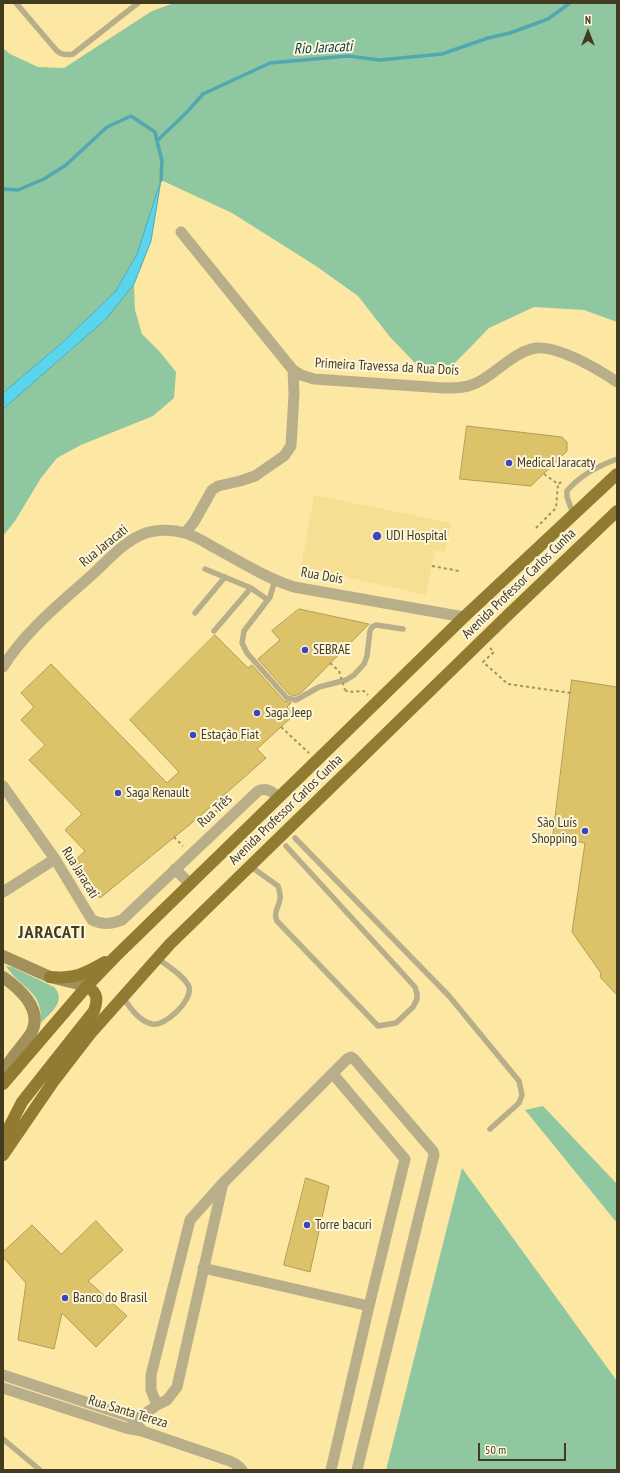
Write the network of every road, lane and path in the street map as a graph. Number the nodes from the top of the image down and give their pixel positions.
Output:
1 (16, 3) edge
2 (138, 3) edge
3 (181, 232) dead end
4 (292, 370) junction
5 (617, 382) edge
6 (617, 459) edge
7 (617, 474) edge
8 (558, 484) dead end
9 (617, 511) edge
10 (574, 516) junction
11 (536, 528) dead end
12 (185, 533) junction
13 (432, 566) dead end
14 (205, 569) dead end
15 (459, 571) dead end
16 (225, 577) junction
17 (276, 580) junction
18 (250, 588) junction
19 (268, 600) junction
20 (195, 613) dead end
21 (464, 617) junction
22 (403, 629) dead end
23 (214, 631) dead end
24 (483, 662) dead end
25 (330, 663) dead end
26 (3, 667) edge
27 (571, 693) dead end
28 (376, 704) junction
29 (281, 727) dead end
30 (317, 761) junction
31 (3, 786) edge
32 (279, 797) junction
33 (539, 821) dead end
34 (554, 824) dead end
35 (296, 838) dead end
36 (286, 846) dead end
37 (55, 859) junction
38 (250, 866) junction
39 (175, 869) junction
40 (190, 884) junction
41 (3, 892) edge
42 (112, 923) joint
43 (3, 956) edge
44 (115, 957) junction
45 (157, 958) junction
46 (3, 977) edge
47 (50, 977) junction
48 (88, 986) junction
49 (123, 997) junction
50 (3, 1073) edge
51 (333, 1074) junction
52 (3, 1084) edge
53 (490, 1129) dead end
54 (3, 1140) edge
55 (3, 1155) edge
56 (223, 1183) junction
57 (203, 1268) junction
58 (369, 1306) junction
59 (3, 1375) edge
60 (3, 1388) edge
61 (155, 1406) junction
62 (135, 1420) junction
63 (142, 1431) junction
64 (3, 1439) edge
65 (40, 1470) edge
66 (242, 1470) edge
67 (331, 1470) edge
68 (357, 1470) edge

1 - 2 lane
3 - 4 street, Primeira Travessa da Rua Dois
4 - 5 street, Primeira Travessa da Rua Dois
4 - 12 street
6 - 10 lane
7 - 10 main road, Avenida Professor Carlos Cunha
8 - 11 path
9 - 38 main road, Avenida Professor Carlos Cunha
10 - 21 main road, Avenida Professor Carlos Cunha
12 - 17 street, Rua Dois
12 - 26 street, Rua Jaracati
13 - 15 path
14 - 16 lane
16 - 18 lane
16 - 20 lane
17 - 19 lane
17 - 21 street, Rua Dois
18 - 19 lane
18 - 23 lane
19 - 22 lane
21 - 28 main road, Avenida Professor Carlos Cunha
24 - 27 path
25 - 28 path, bridge
28 - 30 main road, Avenida Professor Carlos Cunha
29 - 30 path
30 - 32 main road, Avenida Professor Carlos Cunha
31 - 37 street, Rua Jaracati
32 - 39 street, Rua Três
32 - 40 main road, Avenida Professor Carlos Cunha
33 - 34 path
35 - 53 lane
36 - 38 lane
37 - 41 street
37 - 42 street, Rua Jaracati
38 - 45 main road, Avenida Professor Carlos Cunha
39 - 40 street
39 - 42 street, Rua Três
40 - 44 main road, Avenida Professor Carlos Cunha
43 - 47 main road
44 - 47 main road
44 - 48 main road, Avenida Professor Carlos Cunha
45 - 49 main road, Avenida Professor Carlos Cunha
45 - 49 lane
46 - 50 main road
47 - 48 main road
48 - 52 main road, Avenida Professor Carlos Cunha
48 - 54 main road
49 - 55 main road, Avenida Professor Carlos Cunha
51 - 56 street
51 - 58 street
51 - 68 street
56 - 57 street
56 - 61 street
57 - 58 street
57 - 61 street
58 - 67 street
59 - 62 street, Rua Santa Tereza
60 - 63 street, Rua Santa Tereza
61 - 62 street
62 - 63 street
63 - 66 street, Rua Santa Tereza
64 - 65 lane

